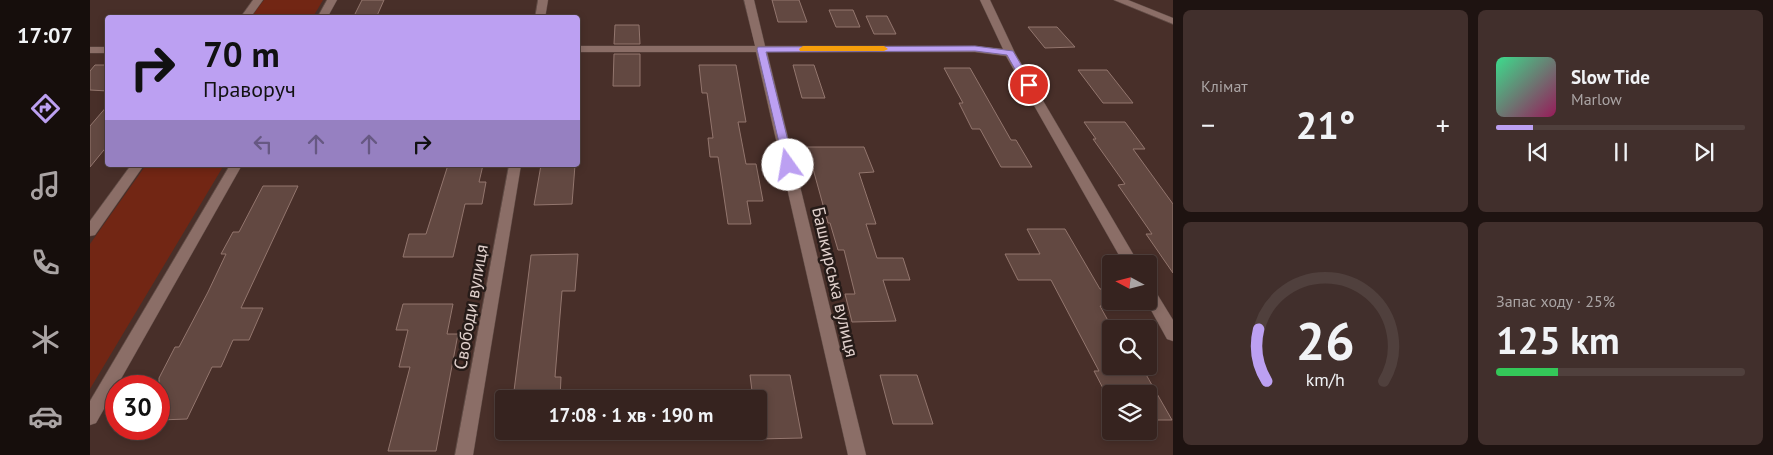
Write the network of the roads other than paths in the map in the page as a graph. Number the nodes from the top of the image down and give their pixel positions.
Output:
1 (258, 0) edge
2 (332, 0) edge
3 (543, 0) edge
4 (749, 0) edge
5 (985, 0) edge
6 (1119, 0) edge
7 (247, 15) edge
8 (324, 15) edge
9 (540, 15) edge
10 (1173, 21) edge
11 (580, 49) edge
12 (761, 49) junction
13 (90, 50) edge
14 (105, 50) edge
15 (1010, 52) junction
16 (137, 167) edge
17 (235, 167) edge
18 (515, 167) edge
19 (90, 231) edge
20 (1127, 255) edge
21 (1158, 308) edge
22 (1173, 334) edge
23 (90, 417) edge
24 (464, 455) edge
25 (857, 455) edge

1 - 7 street
2 - 8 street
3 - 9 street
4 - 12 street, Башкирська вулиця
5 - 15 street
6 - 10 street
11 - 12 street
12 - 15 street
12 - 25 street, Башкирська вулиця
13 - 14 street
15 - 20 street
16 - 19 street
17 - 23 street
18 - 24 street, Свободи вулиця
21 - 22 street

